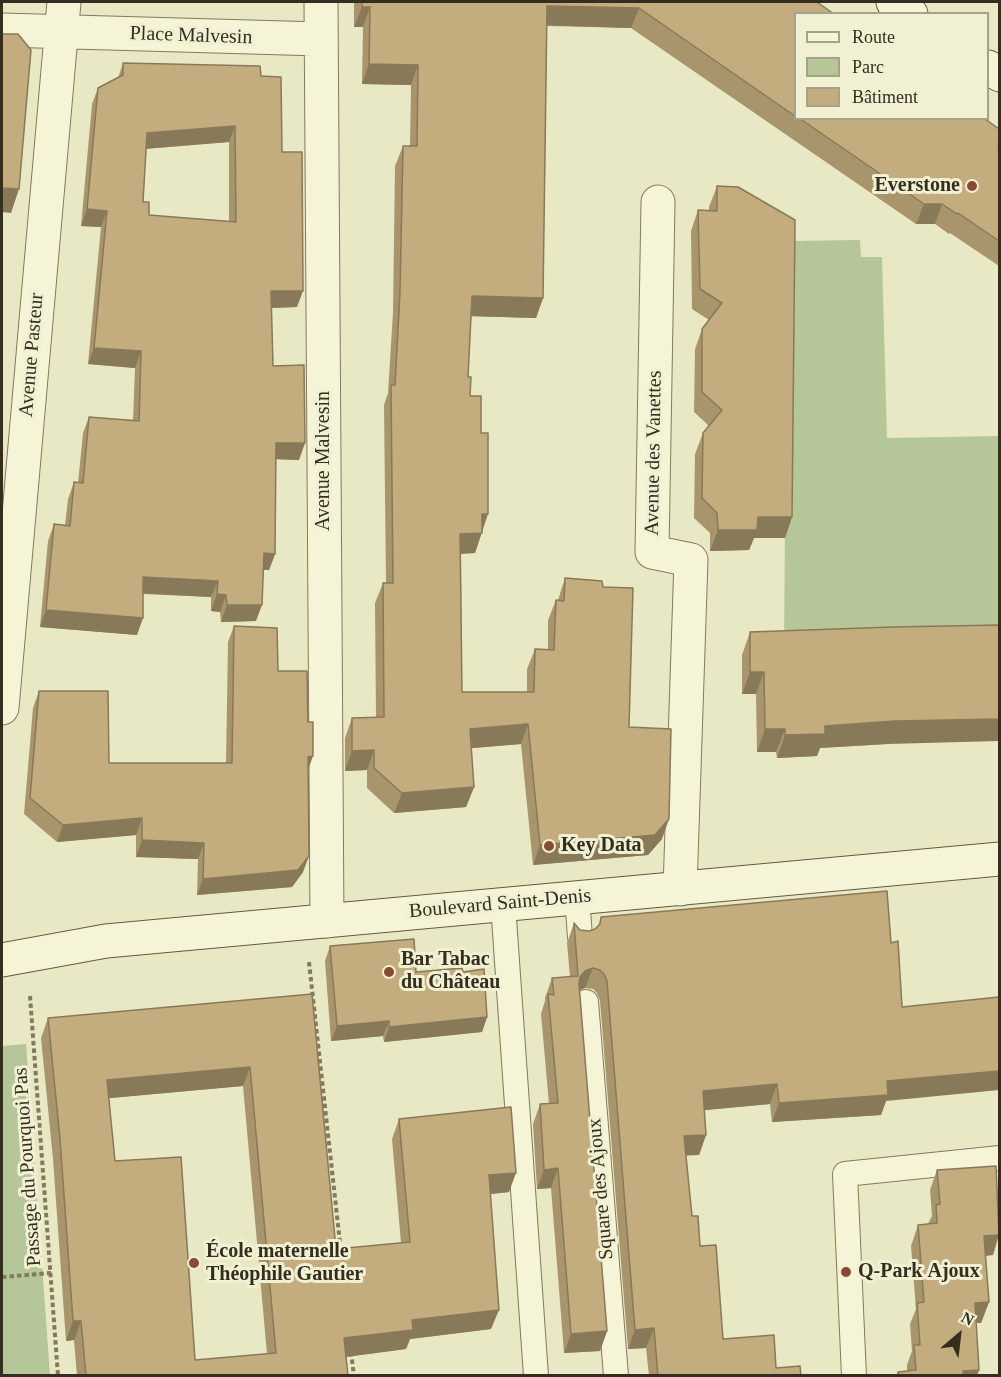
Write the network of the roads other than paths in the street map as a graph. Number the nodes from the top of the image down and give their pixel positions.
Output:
1 (321, 2) edge
2 (893, 2) edge
3 (907, 12) edge
4 (62, 16) edge
5 (2, 30) edge
6 (321, 39) junction
7 (658, 202) dead end
8 (2, 708) edge
9 (999, 859) edge
10 (680, 889) junction
11 (577, 897) junction
12 (503, 904) junction
13 (316, 921) junction
14 (580, 937) edge
15 (14, 958) edge
16 (586, 1002) edge
17 (999, 1158) edge
18 (536, 1376) edge
19 (616, 1376) edge
20 (854, 1376) edge

1 - 6 street, Avenue Malvesin
2 - 3 street
4 - 5 street, Place Malvesin
4 - 6 street, Place Malvesin
4 - 8 street, Avenue Pasteur
6 - 13 street, Avenue Malvesin
7 - 10 street, Avenue des Vanettes
9 - 10 street, Boulevard Saint-Denis
10 - 11 street, Boulevard Saint-Denis
11 - 12 street, Boulevard Saint-Denis
11 - 14 lane
12 - 13 street, Boulevard Saint-Denis
12 - 18 lane
13 - 15 street, Boulevard Saint-Denis
16 - 19 lane, Square des Ajoux
17 - 20 lane

